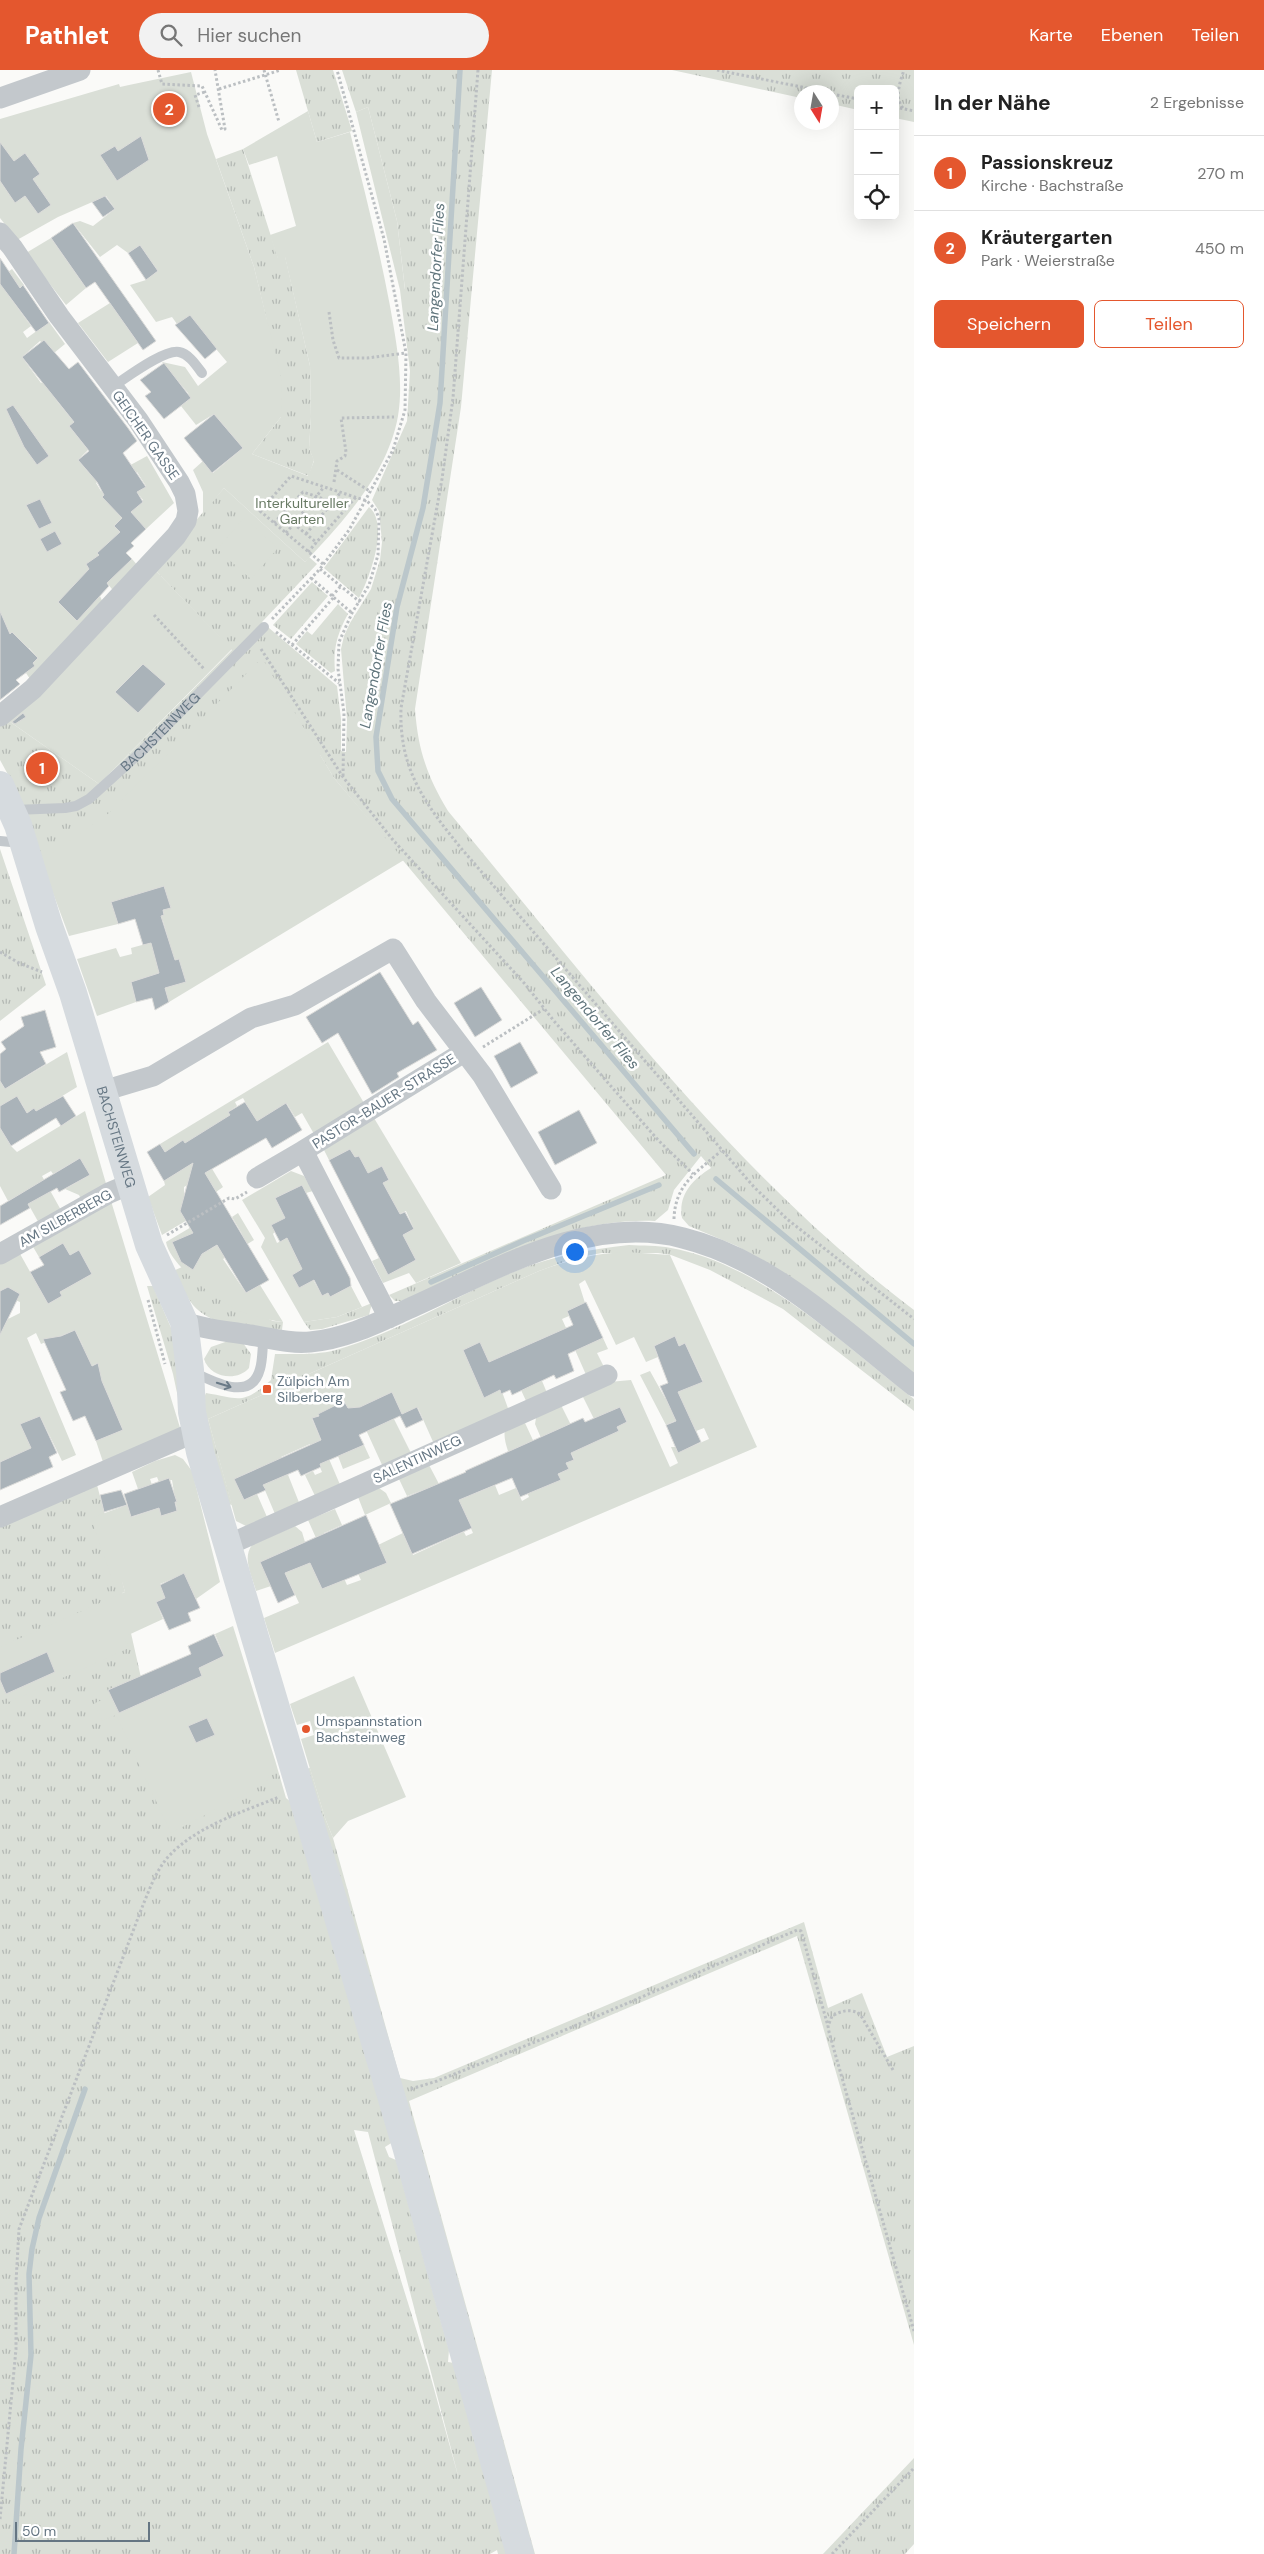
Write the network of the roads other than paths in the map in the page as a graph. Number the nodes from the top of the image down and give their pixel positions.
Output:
1 (77, 71) edge
2 (0, 98) edge
3 (0, 233) edge
4 (202, 373) dead end
5 (112, 387) junction
6 (266, 625) road end
7 (0, 716) edge
8 (0, 785) edge
9 (13, 810) junction
10 (12, 842) edge
11 (466, 1054) junction
12 (102, 1091) junction
13 (303, 1150) junction
14 (254, 1183) road end
15 (130, 1184) junction
16 (551, 1189) dead end
17 (0, 1254) edge
18 (389, 1318) junction
19 (184, 1322) junction
20 (264, 1337) junction
21 (179, 1371) junction
22 (607, 1375) dead end
23 (914, 1386) edge
24 (196, 1432) junction
25 (0, 1517) edge
26 (228, 1545) junction
27 (520, 2554) edge

1 - 2 street
3 - 5 street, GEICHER GASSE
4 - 5 lane
5 - 7 street, GEICHER GASSE
6 - 9 lane, BACHSTEINWEG
8 - 9 street, BACHSTEINWEG
9 - 10 street, BACHSTEINWEG
10 - 12 street, BACHSTEINWEG
11 - 12 street, PASTOR-BAUER-STRASSE
11 - 13 street, PASTOR-BAUER-STRASSE
11 - 16 street
12 - 15 street, BACHSTEINWEG
13 - 14 street, PASTOR-BAUER-STRASSE
13 - 18 street, PASTOR-BAUER-STRASSE
15 - 17 street, AM SILBERBERG
15 - 19 street, BACHSTEINWEG
18 - 20 street
18 - 23 street
19 - 20 street
19 - 21 street, BACHSTEINWEG
21 -> 20 lane
21 - 24 street, BACHSTEINWEG
22 - 26 street, SALENTINWEG
24 - 25 street
24 - 26 street, BACHSTEINWEG
26 - 27 street, BACHSTEINWEG

